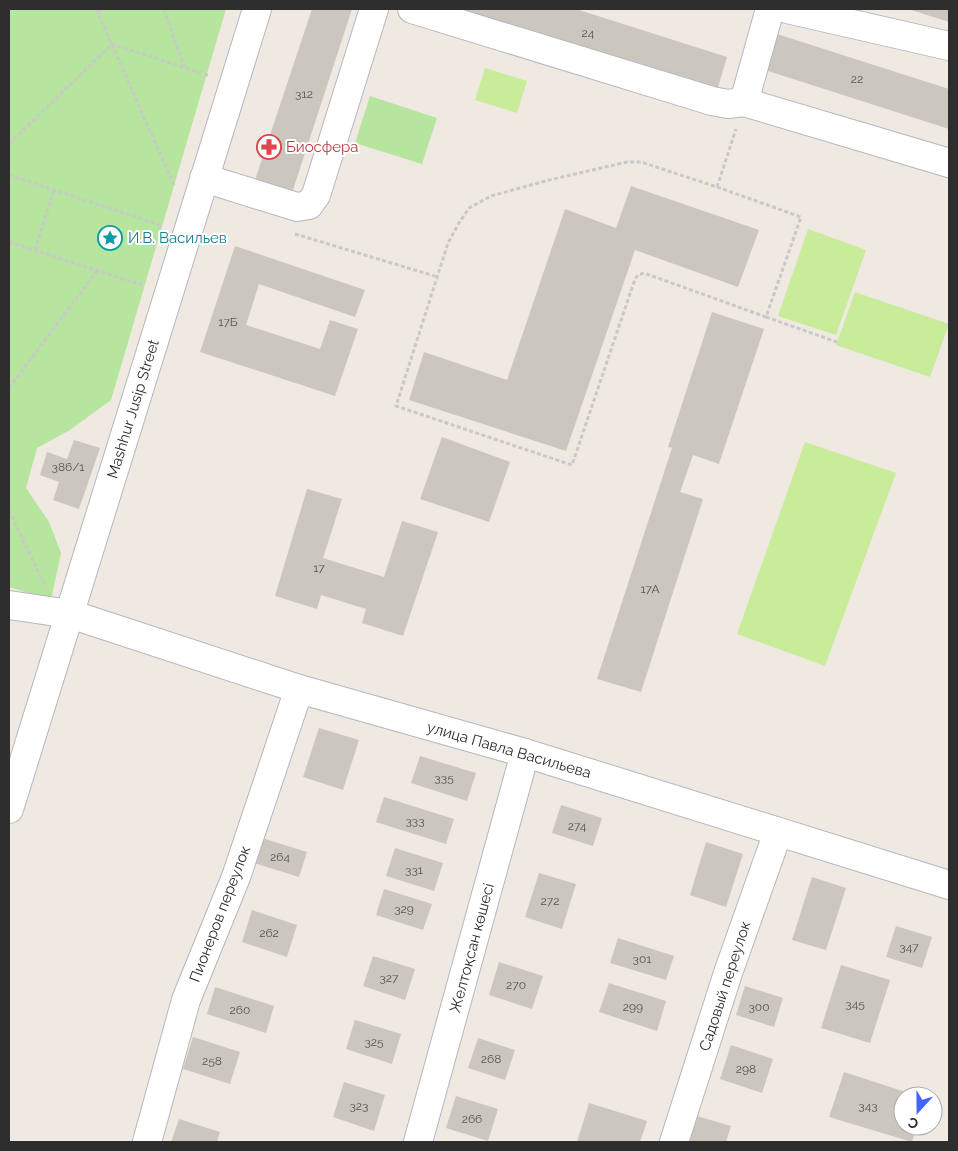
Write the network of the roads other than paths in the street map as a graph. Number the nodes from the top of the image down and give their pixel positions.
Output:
1 (257, 9) edge
2 (374, 9) edge
3 (412, 9) edge
4 (770, 9) edge
5 (787, 9) edge
6 (949, 46) edge
7 (744, 102) junction
8 (949, 163) edge
9 (204, 178) junction
10 (9, 605) edge
11 (70, 614) junction
12 (299, 689) junction
13 (525, 753) junction
14 (9, 809) edge
15 (778, 832) junction
16 (949, 885) edge
17 (147, 1142) edge
18 (418, 1142) edge
19 (674, 1142) edge

1 - 9 street, Mashhur Jusip Street
2 - 9 street
3 - 7 street
4 - 7 street
5 - 6 street
7 - 8 street
9 - 11 street, Mashhur Jusip Street
10 - 11 street, улица Павла Васильева
11 - 12 street, улица Павла Васильева
11 - 14 street, Mashhur Jusip Street
12 - 13 street, улица Павла Васильева
12 - 17 street, Пионеров переулок
13 - 15 street, улица Павла Васильева
13 - 18 street, Желтоқсан көшесі
15 - 16 street, улица Павла Васильева
15 - 19 street, Садовый переулок

